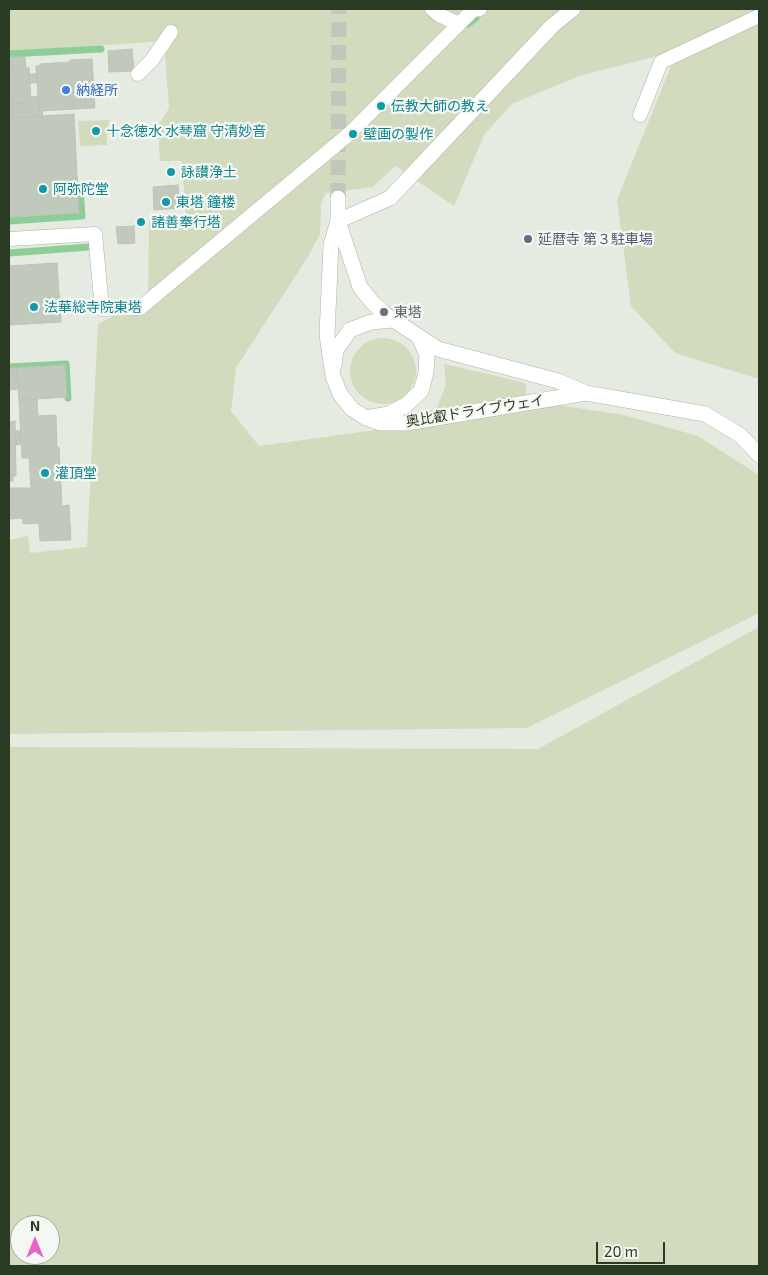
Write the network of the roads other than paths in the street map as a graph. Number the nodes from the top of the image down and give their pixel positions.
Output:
1 (432, 9) edge
2 (480, 9) edge
3 (573, 9) edge
4 (759, 16) edge
5 (459, 24) junction
6 (171, 32) dead end
7 (138, 74) dead end
8 (640, 115) dead end
9 (338, 198) tunnel mouth
10 (338, 221) junction
11 (9, 239) edge
12 (393, 320) junction
13 (418, 336) junction
14 (333, 376) junction
15 (586, 393) junction
16 (366, 418) junction
17 (759, 454) edge

1 - 5 lane
2 - 5 lane
3 - 10 street
4 - 8 lane
5 - 11 lane
6 - 7 lane
9 - 10 street, 奥比叡ドライブウェイ
10 - 12 street, 奥比叡ドライブウェイ
10 - 14 street, 奥比叡ドライブウェイ
12 - 13 street, 奥比叡ドライブウェイ
12 - 14 street
13 - 15 street, 奥比叡ドライブウェイ
13 - 16 street, 奥比叡ドライブウェイ
14 - 16 street, 奥比叡ドライブウェイ
15 - 16 street, 奥比叡ドライブウェイ
15 - 17 street, 奥比叡ドライブウェイ

